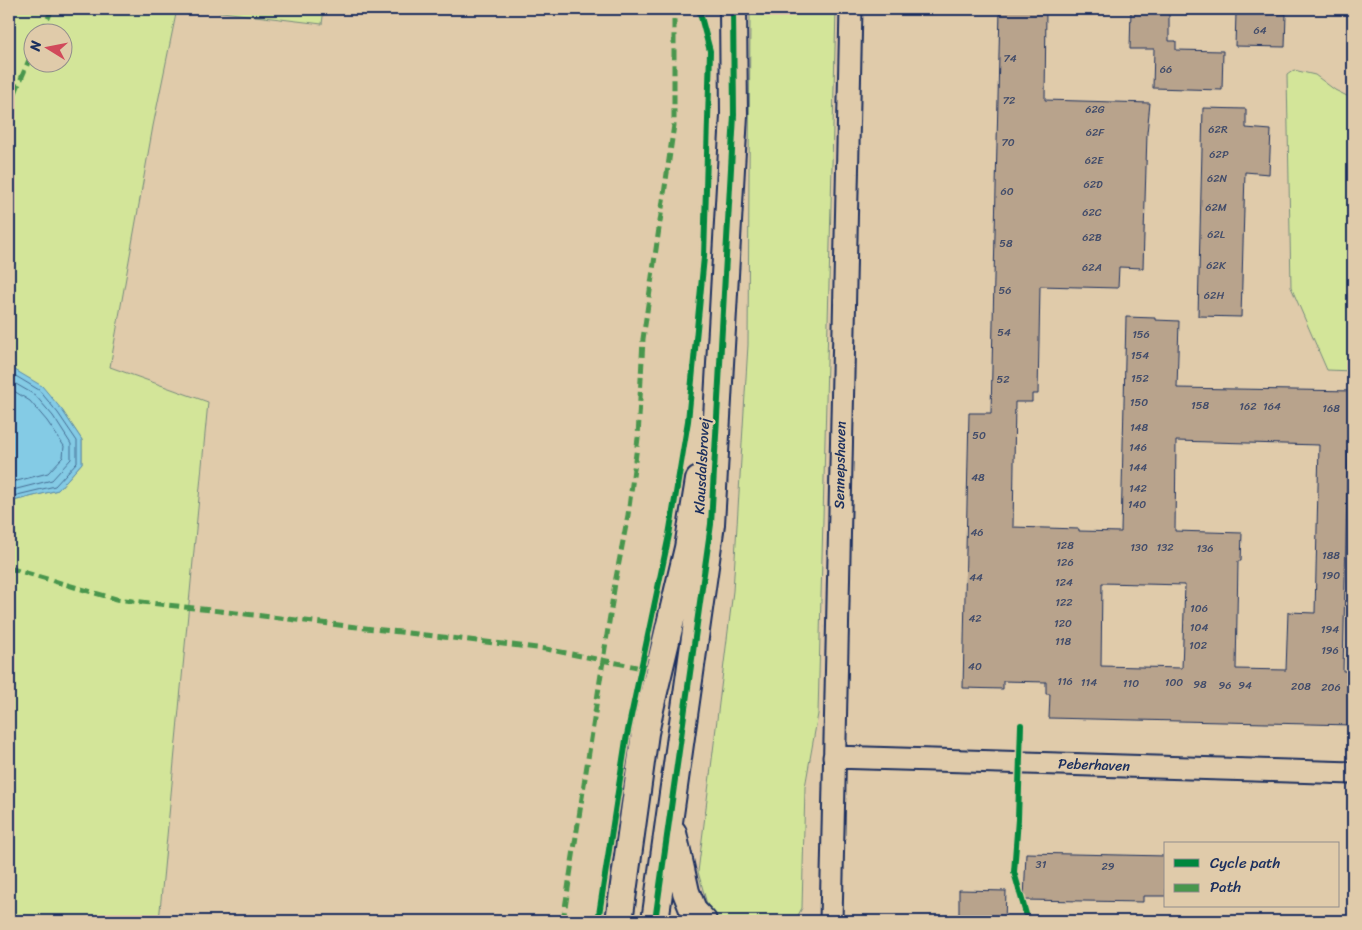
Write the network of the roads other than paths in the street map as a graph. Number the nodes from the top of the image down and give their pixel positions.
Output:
1 (733, 9) edge
2 (851, 9) edge
3 (721, 336) junction
4 (834, 757) junction
5 (1353, 773) edge
6 (670, 816) junction
7 (619, 921) edge
8 (654, 921) edge
9 (703, 921) edge
10 (831, 921) edge

1 - 3 street, Klausdalsbrovej
2 - 4 street, Sennepshaven
3 - 6 street, Klausdalsbrovej
3 - 7 street, Klausdalsbrovej
4 - 5 street, Peberhaven
4 - 10 street, Sennepshaven
6 - 8 street, Klausdalsbrovej
6 - 9 street

